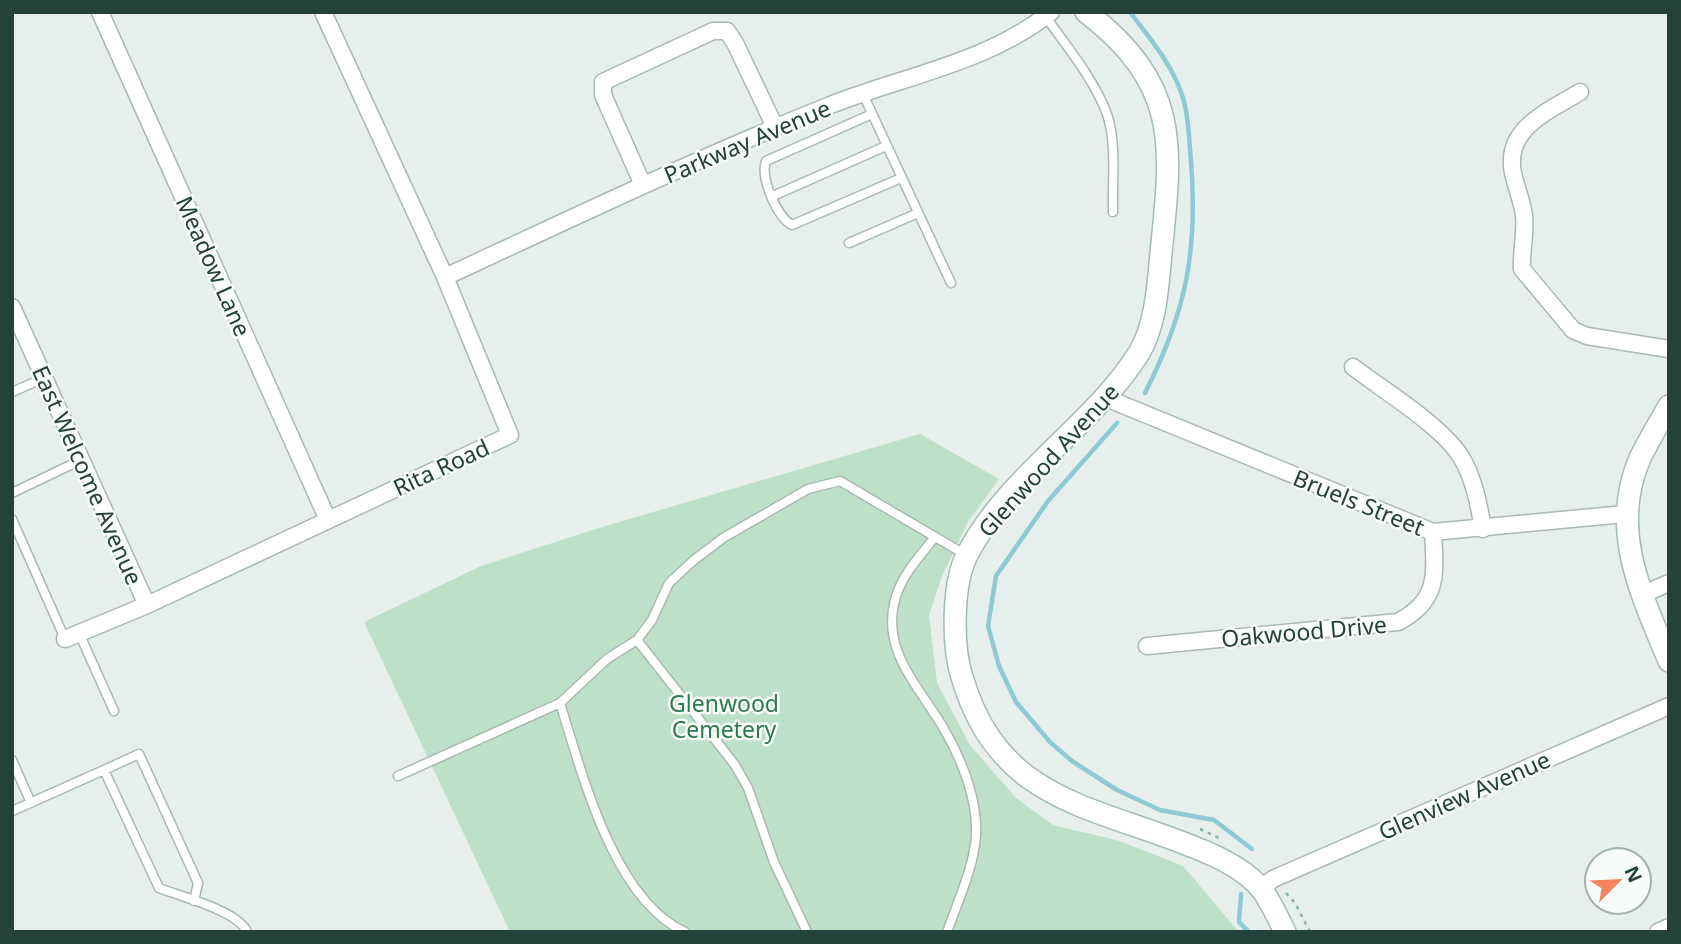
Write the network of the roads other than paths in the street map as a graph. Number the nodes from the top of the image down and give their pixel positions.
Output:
1 (100, 12) edge
2 (323, 12) edge
3 (1086, 12) edge
4 (1049, 14) edge
5 (862, 92) junction
6 (1580, 92) dead end
7 (872, 114) junction
8 (775, 127) junction
9 (887, 146) junction
10 (901, 177) junction
11 (643, 185) junction
12 (773, 197) junction
13 (1112, 212) dead end
14 (918, 213) junction
15 (849, 243) dead end
16 (445, 277) junction
17 (951, 283) dead end
18 (12, 307) edge
19 (1669, 348) edge
20 (1353, 367) dead end
21 (44, 377) junction
22 (12, 392) edge
23 (1106, 398) junction
24 (1669, 406) edge
25 (81, 460) junction
26 (12, 494) edge
27 (1625, 514) junction
28 (12, 519) edge
29 (328, 520) junction
30 (1483, 529) junction
31 (1433, 532) junction
32 (935, 537) junction
33 (966, 555) junction
34 (1669, 583) edge
35 (1641, 595) junction
36 (147, 605) junction
37 (72, 636) junction
38 (637, 640) junction
39 (1147, 646) dead end
40 (1669, 660) edge
41 (560, 703) junction
42 (1669, 706) edge
43 (114, 711) dead end
44 (12, 760) edge
45 (104, 770) junction
46 (398, 776) dead end
47 (31, 803) junction
48 (12, 811) edge
49 (1267, 884) junction
50 (194, 901) junction
51 (1669, 927) edge
52 (247, 932) edge
53 (685, 932) edge
54 (807, 932) edge
55 (947, 932) edge
56 (1285, 932) edge
57 (1658, 932) edge

1 - 29 street, Meadow Lane
2 - 16 street, Rita Road
3 - 23 street, Glenwood Avenue
4 - 5 street, Parkway Avenue
4 - 13 lane
5 - 7 lane
5 - 8 street, Parkway Avenue
6 - 19 street
7 - 9 lane
7 - 12 lane
8 - 11 street, Parkway Avenue
8 - 11 street
9 - 10 lane
9 - 12 lane
10 - 12 lane
10 - 14 lane
11 - 16 street, Parkway Avenue
14 - 15 lane
14 - 17 lane
16 - 29 street, Rita Road
18 - 21 street, East Welcome Avenue
20 - 30 street
21 - 22 lane
21 - 25 street, East Welcome Avenue
23 - 31 street, Bruels Street
23 - 33 street, Glenwood Avenue
24 - 27 street
25 - 26 lane
25 - 36 street, East Welcome Avenue
27 - 30 street, Bruels Street
27 - 35 street
28 - 37 lane
29 - 36 street, Rita Road
30 - 31 street, Bruels Street
31 - 39 street, Oakwood Drive
32 - 33 lane
32 - 38 lane
32 - 55 lane
33 - 49 street, Glenwood Avenue
34 - 35 street
35 - 40 street
36 - 37 street, Rita Road
37 - 43 lane
38 - 41 lane
38 - 54 lane
41 - 46 lane
41 - 53 lane
42 - 49 street, Glenview Avenue
44 - 47 lane
45 - 47 lane
45 - 50 lane
45 - 50 lane
47 - 48 lane
49 - 56 street, Glenwood Avenue
50 - 52 lane
51 - 57 street

